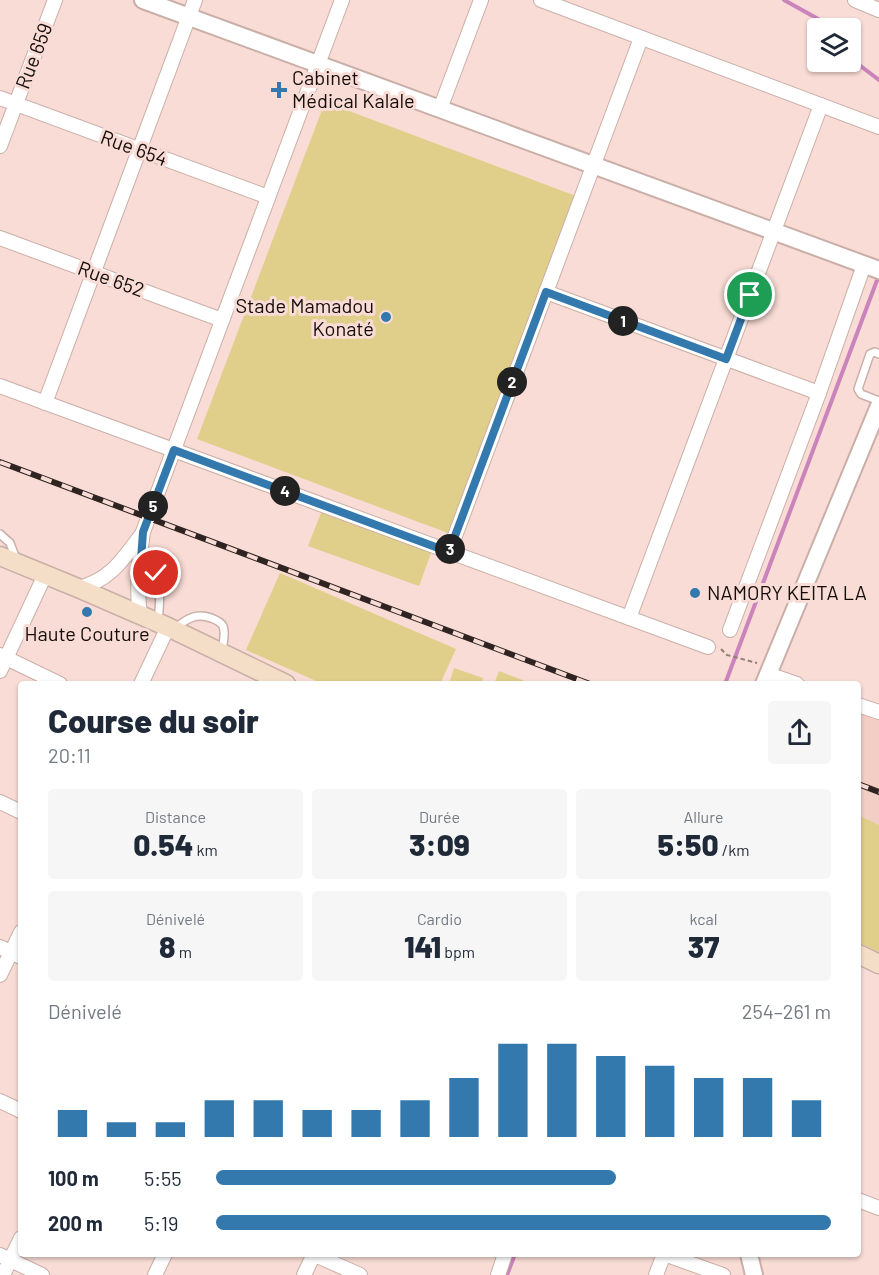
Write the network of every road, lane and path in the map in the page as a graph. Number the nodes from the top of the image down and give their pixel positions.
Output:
1 (55, 0) edge
2 (143, 0) edge
3 (195, 0) edge
4 (342, 0) edge
5 (481, 0) edge
6 (541, 0) edge
7 (855, 0) edge
8 (879, 10) edge
9 (189, 17) junction
10 (641, 38) junction
11 (318, 64) junction
12 (0, 99) edge
13 (16, 104) junction
14 (820, 105) junction
15 (440, 109) junction
16 (879, 127) edge
17 (0, 147) edge
18 (139, 150) junction
19 (593, 165) junction
20 (268, 197) junction
21 (773, 231) junction
22 (0, 238) edge
23 (871, 267) edge
24 (93, 272) junction
25 (546, 292) junction
26 (222, 320) junction
27 (879, 354) edge
28 (726, 359) junction
29 (0, 386) edge
30 (819, 393) junction
31 (879, 401) edge
32 (45, 403) junction
33 (879, 406) edge
34 (875, 425) edge
35 (174, 450) junction
36 (143, 532) junction
37 (0, 534) edge
38 (449, 552) junction
39 (0, 556) edge
40 (141, 560) junction
41 (18, 564) junction
42 (45, 575) junction
43 (78, 588) junction
44 (140, 615) junction
45 (629, 618) junction
46 (166, 627) junction
47 (730, 630) dead end
48 (708, 647) dead end
49 (222, 653) junction
50 (727, 655) dead end
51 (2, 661) edge
52 (768, 675) edge
53 (52, 681) edge
54 (142, 681) edge
55 (280, 681) edge
56 (787, 681) edge
57 (861, 706) edge
58 (879, 712) edge
59 (0, 802) edge
60 (18, 811) edge
61 (18, 938) edge
62 (11, 952) edge
63 (861, 955) edge
64 (879, 964) edge
65 (0, 975) edge
66 (0, 1101) edge
67 (18, 1110) edge
68 (861, 1201) edge
69 (879, 1208) edge
70 (18, 1242) edge
71 (5, 1257) edge
72 (164, 1257) edge
73 (313, 1257) edge
74 (321, 1257) edge
75 (504, 1257) edge
76 (663, 1257) edge
77 (672, 1257) edge
78 (750, 1257) edge
79 (3, 1275) edge
80 (42, 1275) edge
81 (155, 1275) edge
82 (304, 1275) edge
83 (360, 1275) edge
84 (498, 1275) edge
85 (656, 1275) edge
86 (723, 1275) edge
87 (754, 1275) edge

1 - 13 street, Rue 659
2 - 9 street
3 - 9 street
4 - 11 street
5 - 15 street
6 - 10 street
7 - 8 street
9 - 11 street
9 - 18 street
10 - 14 street
10 - 19 street
11 - 15 street
11 - 20 street
12 - 13 street, Rue 654
13 - 17 street, Rue 659
13 - 18 street, Rue 654
14 - 16 street
14 - 21 street
15 - 19 street
18 - 20 street, Rue 654
18 - 24 street
19 - 21 street
19 - 25 street
20 - 26 street
21 - 23 street
21 - 28 street
22 - 24 street, Rue 652
23 - 30 street
24 - 26 street, Rue 652
24 - 32 street
25 - 28 street
25 - 38 street
26 - 35 street
27 - 31 lane
28 - 30 street
28 - 45 street
29 - 32 street
30 - 47 street
32 - 35 street
33 - 34 street
34 - 52 street
35 - 36 street
35 - 38 street
36 - 40 street
36 - 43 street
37 - 41 lane
38 - 45 street
39 - 41 main road
40 - 44 street
40 - 46 lane
41 - 42 main road
42 - 43 main road
42 - 51 street
43 - 44 main road
44 - 46 main road
45 - 48 street
46 - 49 main road
46 - 49 lane
46 - 54 street
49 - 55 main road
50 - 52 path
51 - 53 street
52 - 56 street
57 - 58 street
59 - 60 street
61 - 62 street
62 - 65 street
63 - 64 main road
66 - 67 street
68 - 69 street
70 - 71 street
71 - 79 street
71 - 80 street
72 - 81 street
73 - 82 street
74 - 83 street
75 - 84 street
76 - 85 street
77 - 86 street
78 - 87 street

